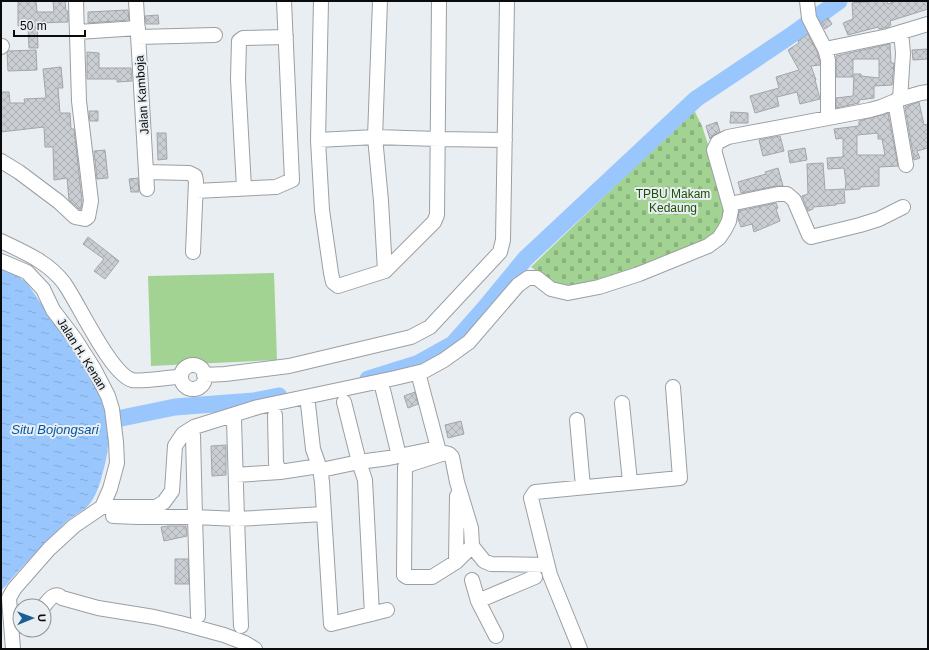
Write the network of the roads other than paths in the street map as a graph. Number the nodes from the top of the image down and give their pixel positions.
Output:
1 (76, 1) edge
2 (136, 1) edge
3 (284, 1) edge
4 (322, 1) edge
5 (380, 1) edge
6 (439, 1) edge
7 (507, 1) edge
8 (807, 1) edge
9 (928, 24) edge
10 (78, 32) junction
11 (901, 32) junction
12 (138, 33) junction
13 (215, 35) dead end
14 (286, 37) junction
15 (825, 49) junction
16 (928, 92) edge
17 (898, 100) junction
18 (828, 118) junction
19 (375, 137) junction
20 (438, 139) junction
21 (318, 140) junction
22 (505, 140) junction
23 (1, 161) edge
24 (906, 164) dead end
25 (146, 172) junction
26 (244, 188) junction
27 (147, 190) dead end
28 (196, 190) junction
29 (730, 204) junction
30 (903, 207) dead end
31 (1, 241) edge
32 (193, 252) dead end
33 (1, 261) edge
34 (385, 271) junction
35 (420, 380) dead end
36 (673, 387) dead end
37 (383, 390) dead end
38 (344, 402) dead end
39 (622, 403) dead end
40 (308, 404) dead end
41 (275, 415) dead end
42 (234, 420) dead end
43 (577, 420) dead end
44 (193, 435) dead end
45 (399, 456) junction
46 (359, 462) junction
47 (320, 468) junction
48 (280, 472) junction
49 (236, 475) junction
50 (457, 482) junction
51 (630, 482) junction
52 (583, 487) junction
53 (96, 510) junction
54 (324, 514) junction
55 (195, 517) junction
56 (237, 519) junction
57 (477, 553) junction
58 (456, 562) junction
59 (516, 564) junction
60 (547, 565) junction
61 (534, 577) dead end
62 (472, 580) dead end
63 (515, 585) junction
64 (51, 598) edge
65 (478, 601) junction
66 (387, 610) dead end
67 (12, 611) edge
68 (372, 614) junction
69 (198, 616) dead end
70 (241, 626) dead end
71 (496, 636) dead end
72 (15, 638) edge
73 (13, 649) edge
74 (255, 649) edge
75 (580, 649) edge

1 - 10 street
2 - 12 street, Jalan Kamboja
3 - 14 street
4 - 21 street
5 - 19 street
6 - 20 street
7 - 22 street
8 - 15 street
9 - 11 street
10 - 12 street
10 - 23 street
11 - 15 street
11 - 17 street
12 - 13 street
12 - 25 street, Jalan Kamboja
14 - 26 street
14 - 26 street
15 - 18 street
16 - 17 street
17 - 18 street
17 - 24 street
18 - 29 street
19 - 20 street
19 - 21 street
19 - 34 street
20 - 22 street
20 - 34 street
21 - 34 street
22 - 31 street
25 - 27 street, Jalan Kamboja
25 - 28 street
26 - 28 street
28 - 32 street
29 - 30 street
29 - 53 street
33 - 53 street, Jalan H. Kenan
35 - 45 street
36 - 51 street
37 - 45 street
38 - 46 street
39 - 51 street
40 - 47 street
41 - 48 street
42 - 49 street
43 - 52 street
44 - 55 street
45 - 46 street
46 - 47 street
46 - 68 street
47 - 48 street
47 - 54 street
48 - 49 street
49 - 56 street
50 - 57 street
50 - 58 street
50 - 58 street
51 - 52 street
52 - 60 street
53 - 55 street
53 - 67 street
54 - 56 street
54 - 68 street
55 - 56 street
55 - 69 street
56 - 70 street
57 - 58 street
57 - 59 street
59 - 60 street
59 - 63 street
60 - 75 street
61 - 63 street
62 - 65 street
63 - 65 street
64 - 74 street
65 - 71 street
66 - 68 street
72 - 73 street

